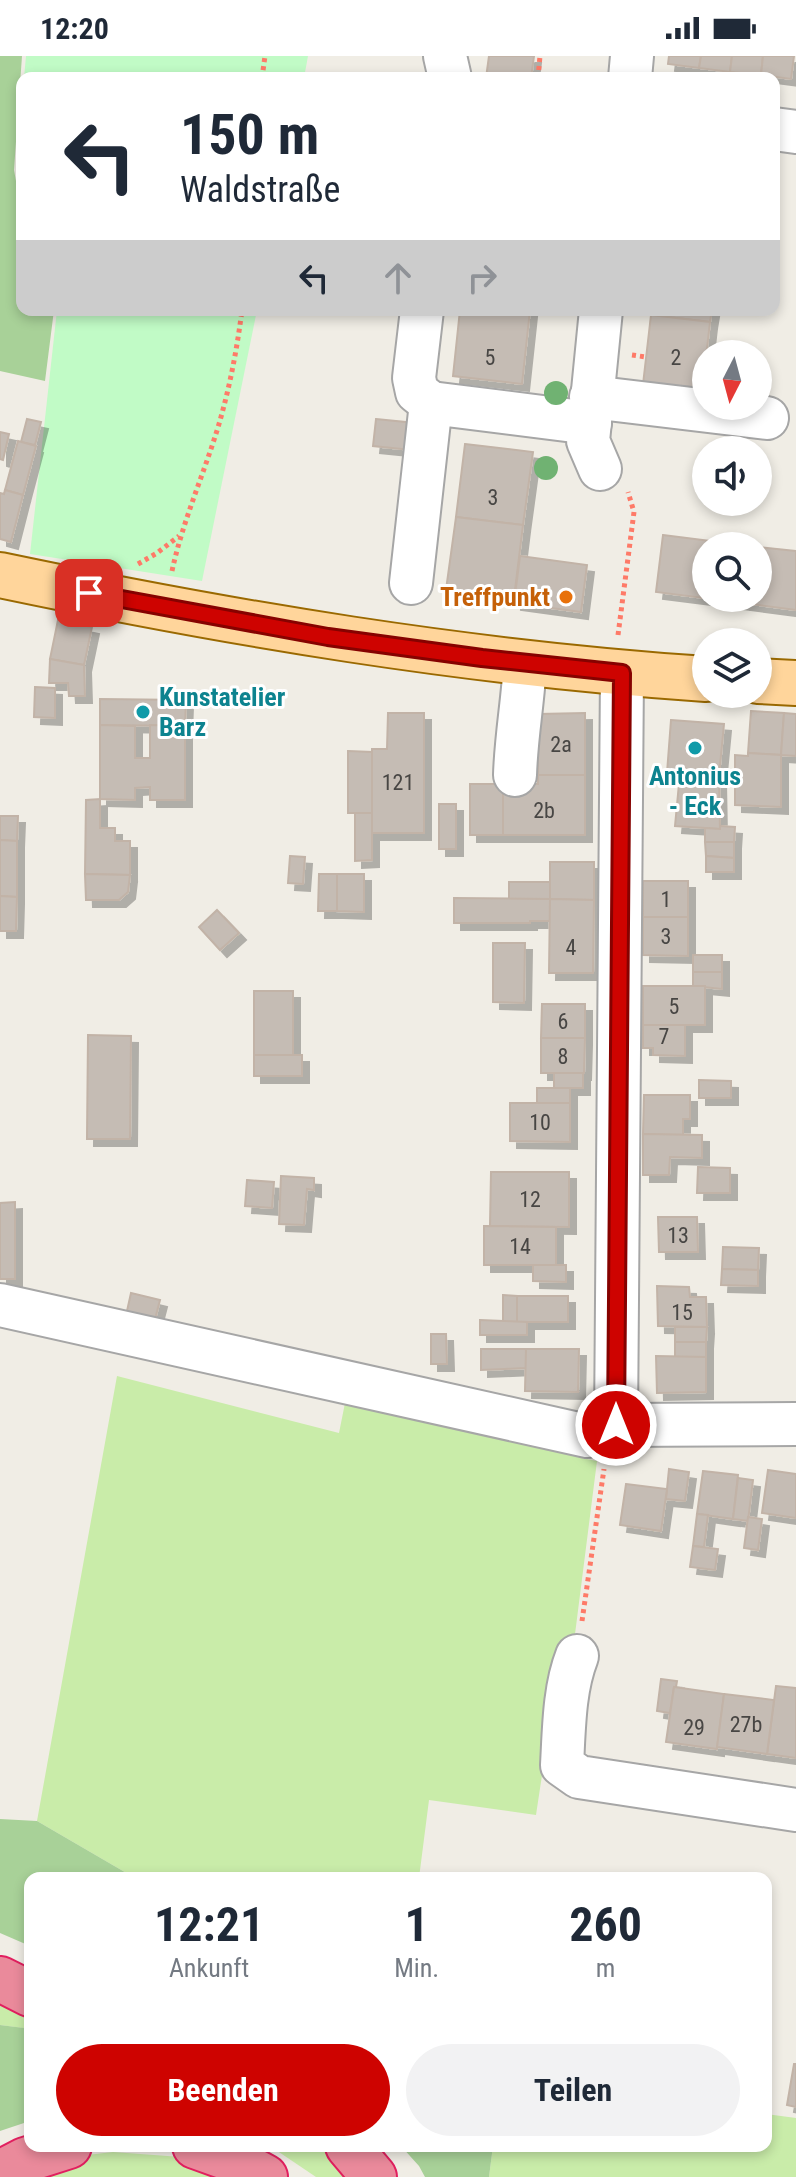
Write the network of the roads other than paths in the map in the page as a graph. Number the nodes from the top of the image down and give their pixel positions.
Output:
1 (421, 316) edge
2 (600, 316) edge
3 (431, 403) junction
4 (591, 410) junction
5 (692, 415) edge
6 (600, 469) road end
7 (0, 575) edge
8 (411, 583) dead end
9 (525, 663) junction
10 (617, 672) junction
11 (692, 678) edge
12 (772, 682) edge
13 (796, 683) edge
14 (515, 775) dead end
15 (0, 1305) edge
16 (796, 1424) edge
17 (616, 1425) junction
18 (577, 1656) road end
19 (796, 1810) edge
20 (0, 1979) edge
21 (24, 1991) edge
22 (50, 2152) edge
23 (212, 2152) edge
24 (353, 2152) edge
25 (0, 2173) edge
26 (265, 2177) edge
27 (374, 2177) edge

1 - 3 street
2 - 4 street
3 - 4 street
3 - 8 street
4 - 5 street
4 - 6 street
7 - 9 main road
9 - 10 main road
9 - 14 street
10 - 11 main road
10 - 17 street
12 - 13 main road
15 - 17 street
16 - 17 street
18 - 19 street
20 - 21 highway
22 - 25 highway
23 - 26 highway
24 - 27 highway

